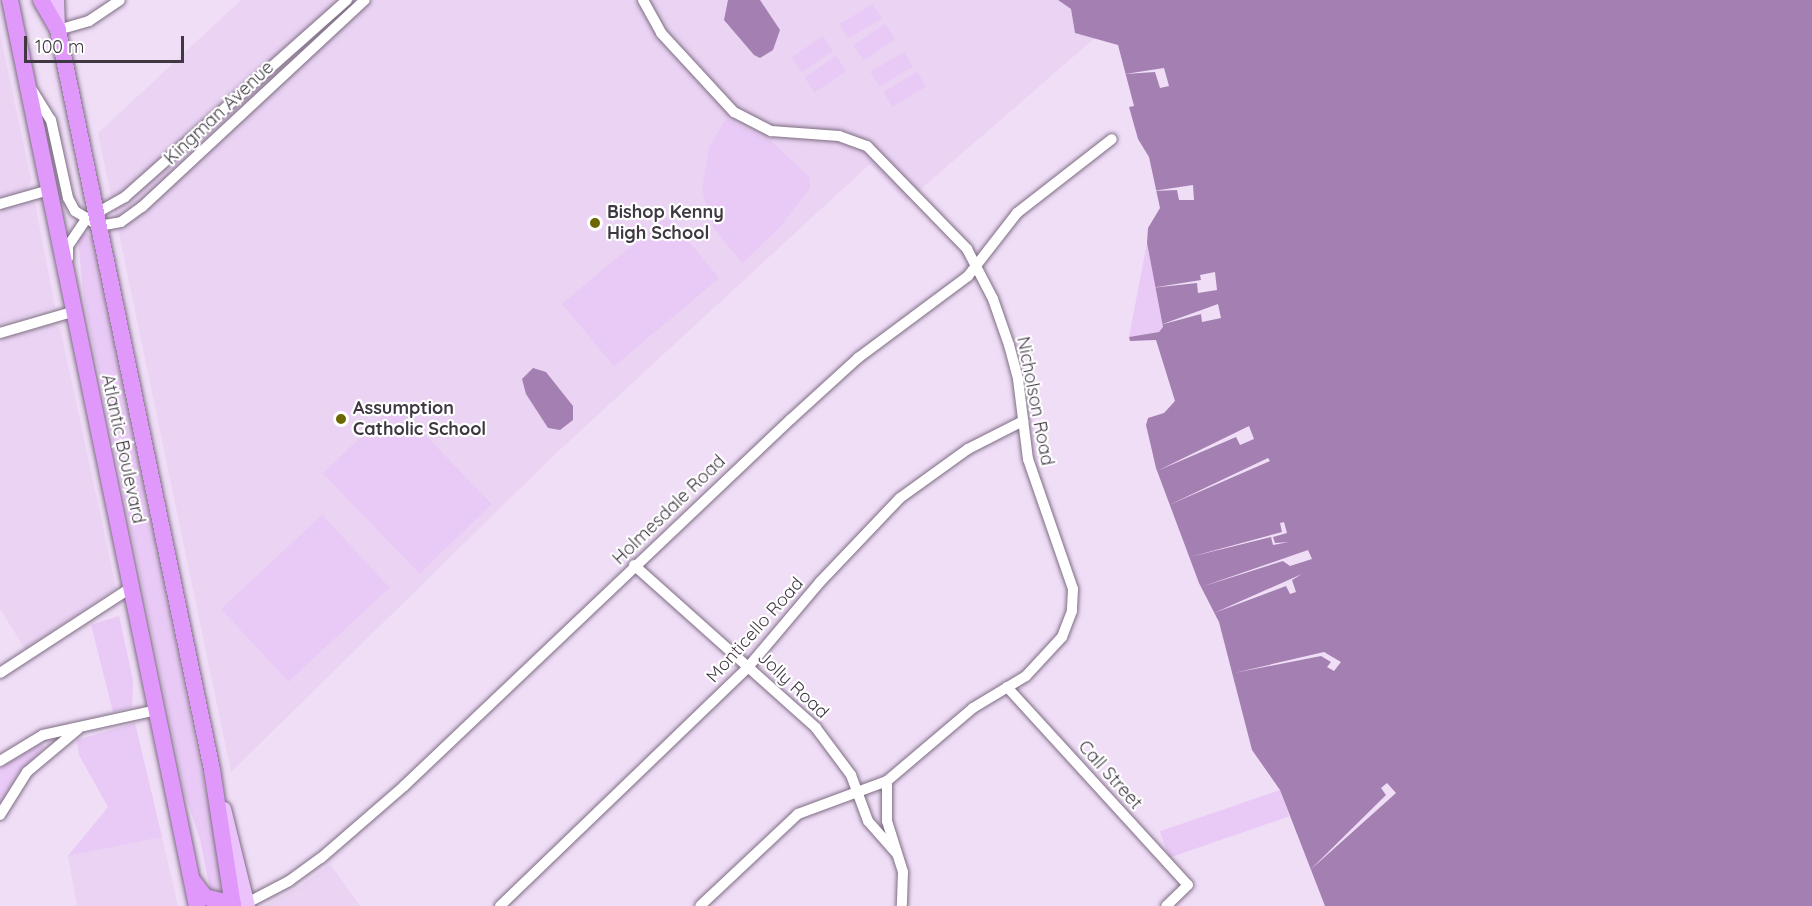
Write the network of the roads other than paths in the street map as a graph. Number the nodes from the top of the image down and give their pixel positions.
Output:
1 (10, 0) edge
2 (41, 0) edge
3 (57, 0) edge
4 (120, 0) edge
5 (347, 0) edge
6 (365, 0) edge
7 (643, 0) edge
8 (58, 30) junction
9 (27, 82) junction
10 (1112, 139) dead end
11 (49, 190) junction
12 (0, 204) edge
13 (94, 219) junction
14 (976, 265) junction
15 (67, 275) junction
16 (75, 310) junction
17 (0, 333) edge
18 (1023, 421) junction
19 (634, 566) junction
20 (132, 587) junction
21 (749, 666) junction
22 (0, 673) edge
23 (1007, 687) junction
24 (157, 710) junction
25 (80, 727) junction
26 (0, 760) edge
27 (887, 781) junction
28 (858, 795) junction
29 (0, 815) edge
30 (897, 854) junction
31 (190, 875) junction
32 (240, 905) edge
33 (197, 906) edge
34 (500, 906) edge
35 (700, 906) edge
36 (902, 906) edge
37 (1166, 906) edge

1 - 9 highway, Atlantic Boulevard
2 - 8 highway
3 - 8 main road
4 - 8 street
5 - 13 street, Kingman Avenue
6 - 13 street, Kingman Avenue
7 - 14 street, Nicholson Road
8 - 13 highway
9 - 11 highway, Atlantic Boulevard
9 - 13 street
10 - 14 street, Holmesdale Road
11 - 12 street
11 - 15 highway, Atlantic Boulevard
13 - 15 street
13 - 32 highway
14 - 18 street, Nicholson Road
14 - 19 street, Holmesdale Road
15 - 16 highway, Atlantic Boulevard
16 - 17 street
16 - 20 highway, Atlantic Boulevard
18 - 21 street, Monticello Road
18 - 23 street, Nicholson Road
19 - 21 street, Jolly Road
19 - 32 street, Holmesdale Road
20 - 22 street
20 - 24 highway, Atlantic Boulevard
21 - 28 street, Jolly Road
21 - 34 street, Monticello Road
23 - 27 street, Nicholson Road
23 - 37 street, Call Street
24 - 25 street
24 - 31 highway, Atlantic Boulevard
25 - 26 street
25 - 29 street
27 - 28 street, Nicholson Road
27 - 30 street
28 - 30 street, Jolly Road
28 - 35 street, Nicholson Road
30 - 36 street
31 - 32 highway
31 - 33 highway, Atlantic Boulevard

